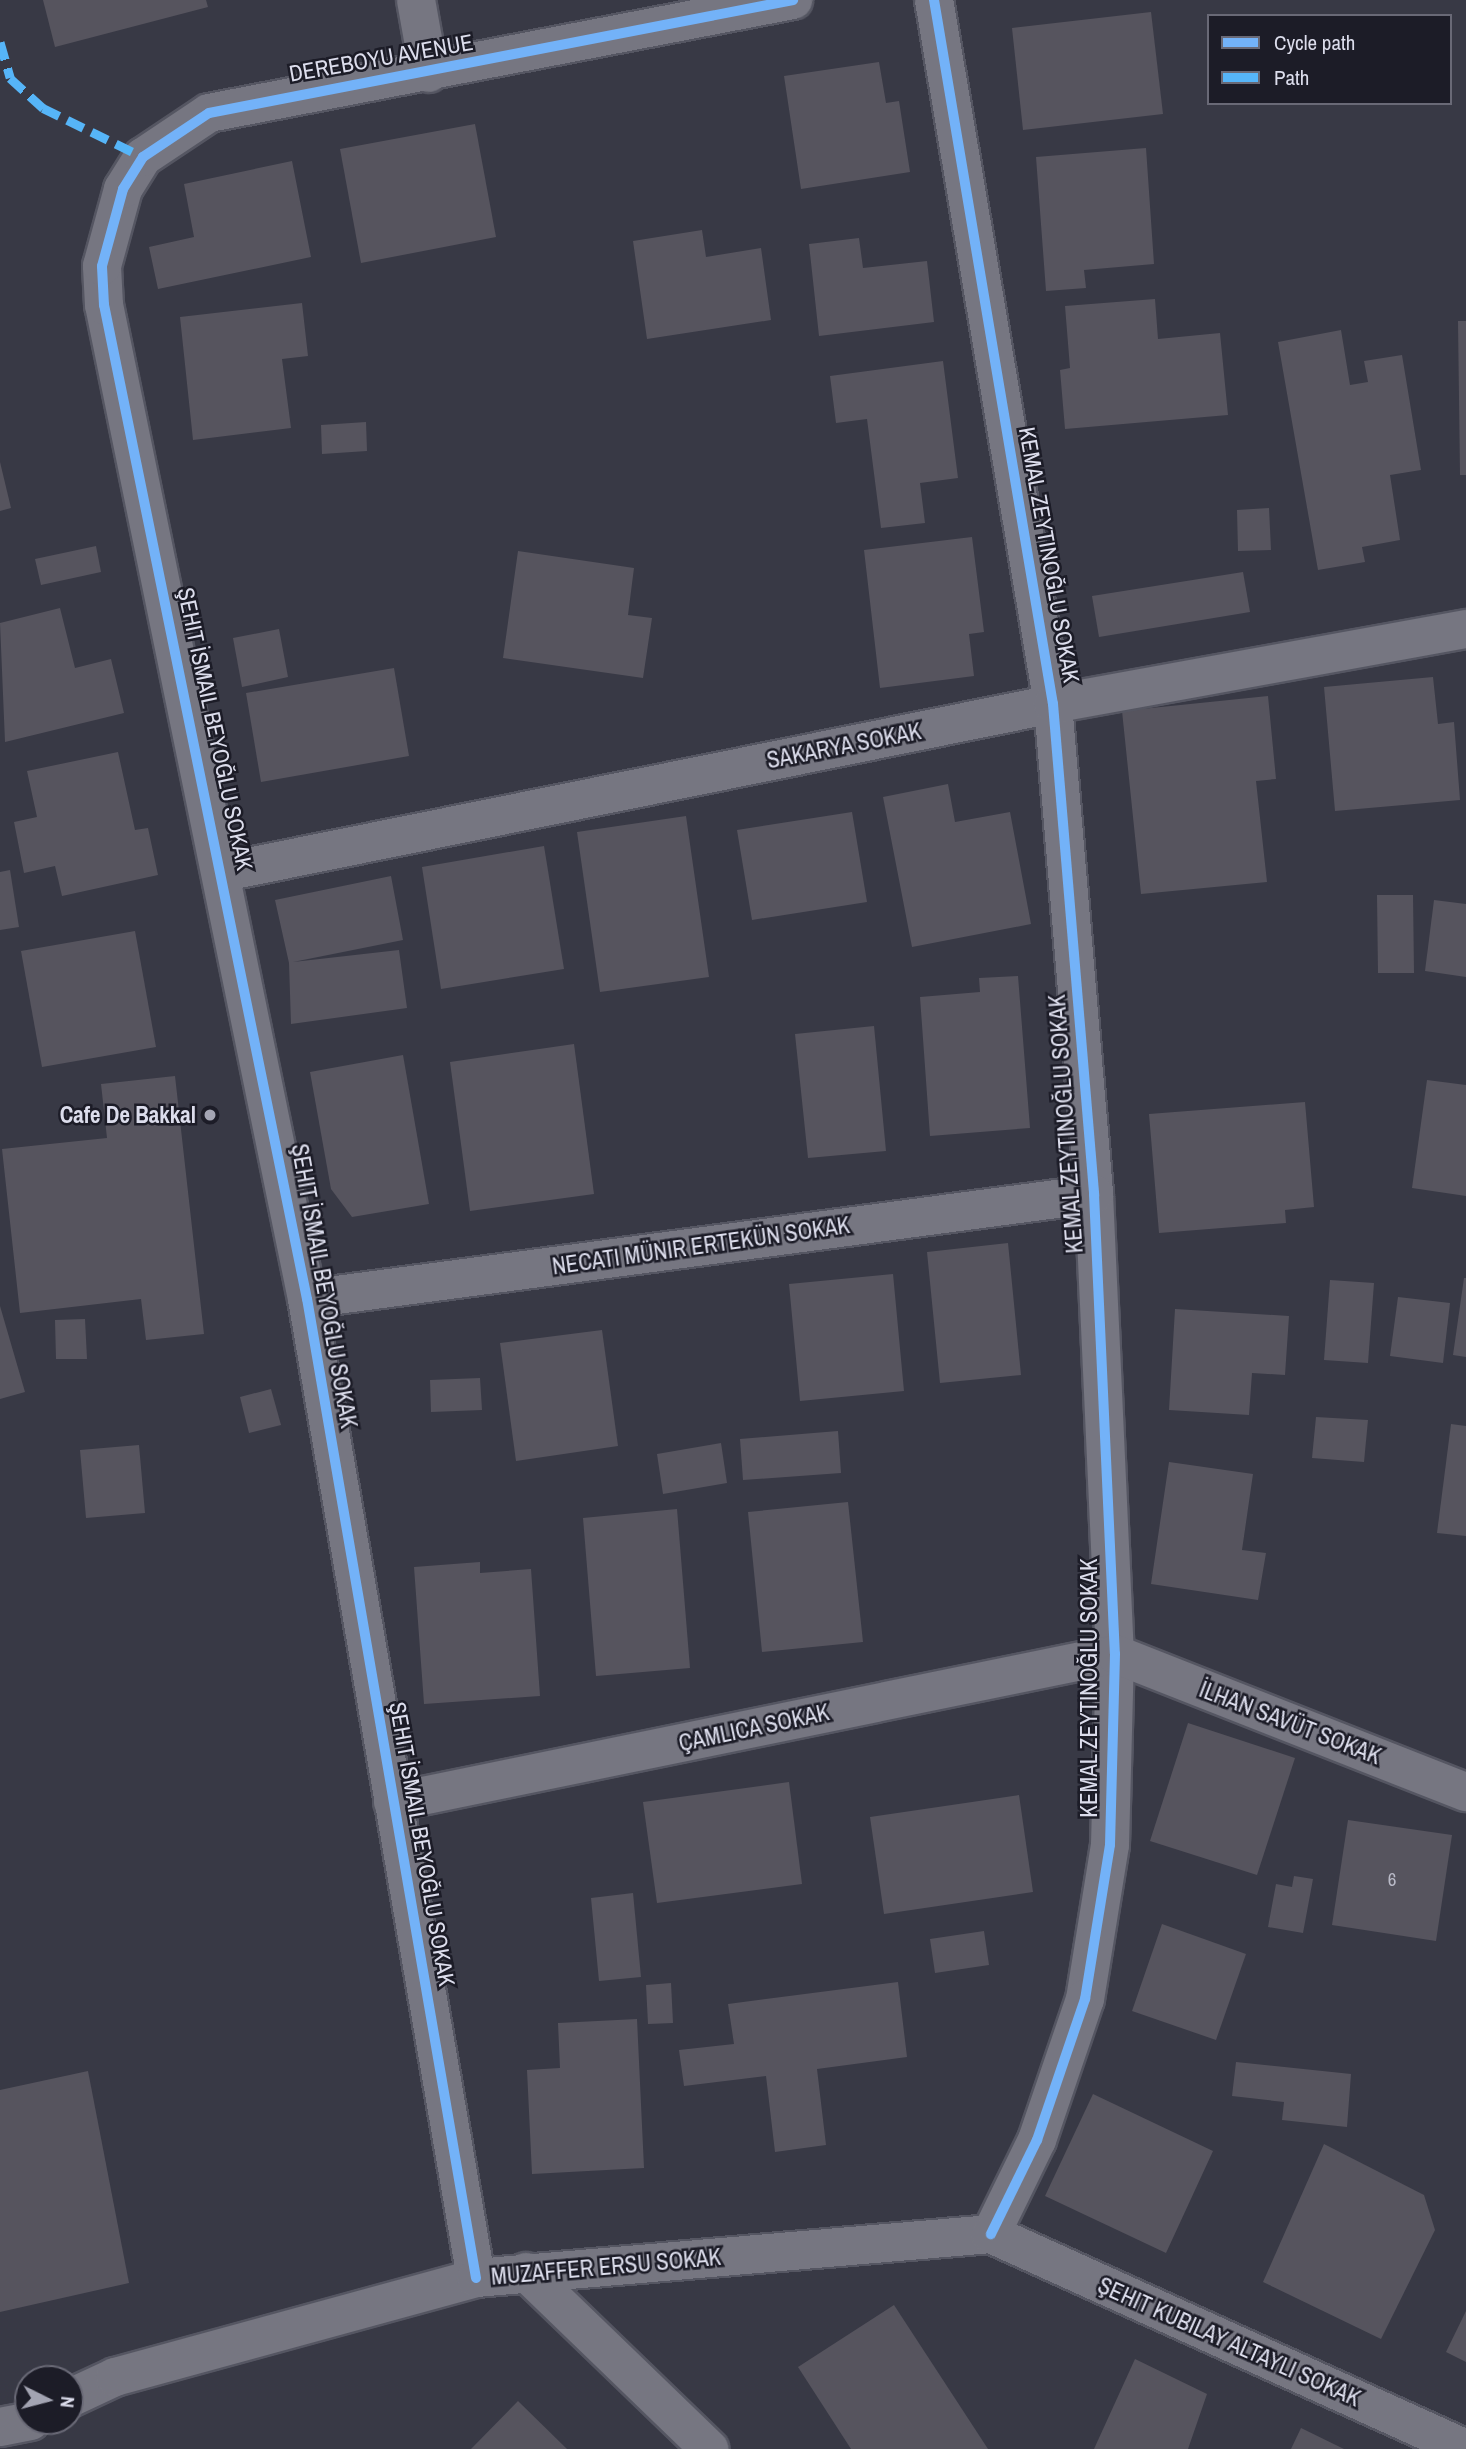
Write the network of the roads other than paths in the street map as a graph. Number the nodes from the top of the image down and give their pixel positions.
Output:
1 (416, 0) edge
2 (793, 0) edge
3 (934, 0) edge
4 (429, 73) junction
5 (104, 305) joint
6 (1466, 629) edge
7 (1054, 704) junction
8 (224, 872) junction
9 (1094, 1194) junction
10 (307, 1299) junction
11 (1115, 1654) junction
12 (1466, 1792) edge
13 (393, 1802) junction
14 (991, 2234) junction
15 (527, 2272) junction
16 (476, 2278) junction
17 (84, 2391) edge
18 (709, 2449) edge
19 (1466, 2449) edge

1 - 4 street
2 - 4 street, DEREBOYU AVENUE
3 - 7 street, KEMAL ZEYTINOĞLU SOKAK
4 - 5 street, DEREBOYU AVENUE
5 - 8 street, ŞEHIT İSMAIL BEYOĞLU SOKAK
6 - 7 street, SAKARYA SOKAK
7 - 8 street, SAKARYA SOKAK
7 - 9 street, KEMAL ZEYTINOĞLU SOKAK
8 - 10 street, ŞEHIT İSMAIL BEYOĞLU SOKAK
9 - 10 street, NECATI MÜNIR ERTEKÜN SOKAK
9 - 11 street, KEMAL ZEYTINOĞLU SOKAK
10 - 13 street, ŞEHIT İSMAIL BEYOĞLU SOKAK
11 - 12 street, İLHAN SAVÜT SOKAK
11 - 13 street
11 - 14 street, KEMAL ZEYTINOĞLU SOKAK
13 - 16 street, ŞEHIT İSMAIL BEYOĞLU SOKAK
14 - 15 street, MUZAFFER ERSU SOKAK
14 - 19 street
15 - 16 street, MUZAFFER ERSU SOKAK
15 - 18 street
16 - 17 street, MUZAFFER ERSU SOKAK

